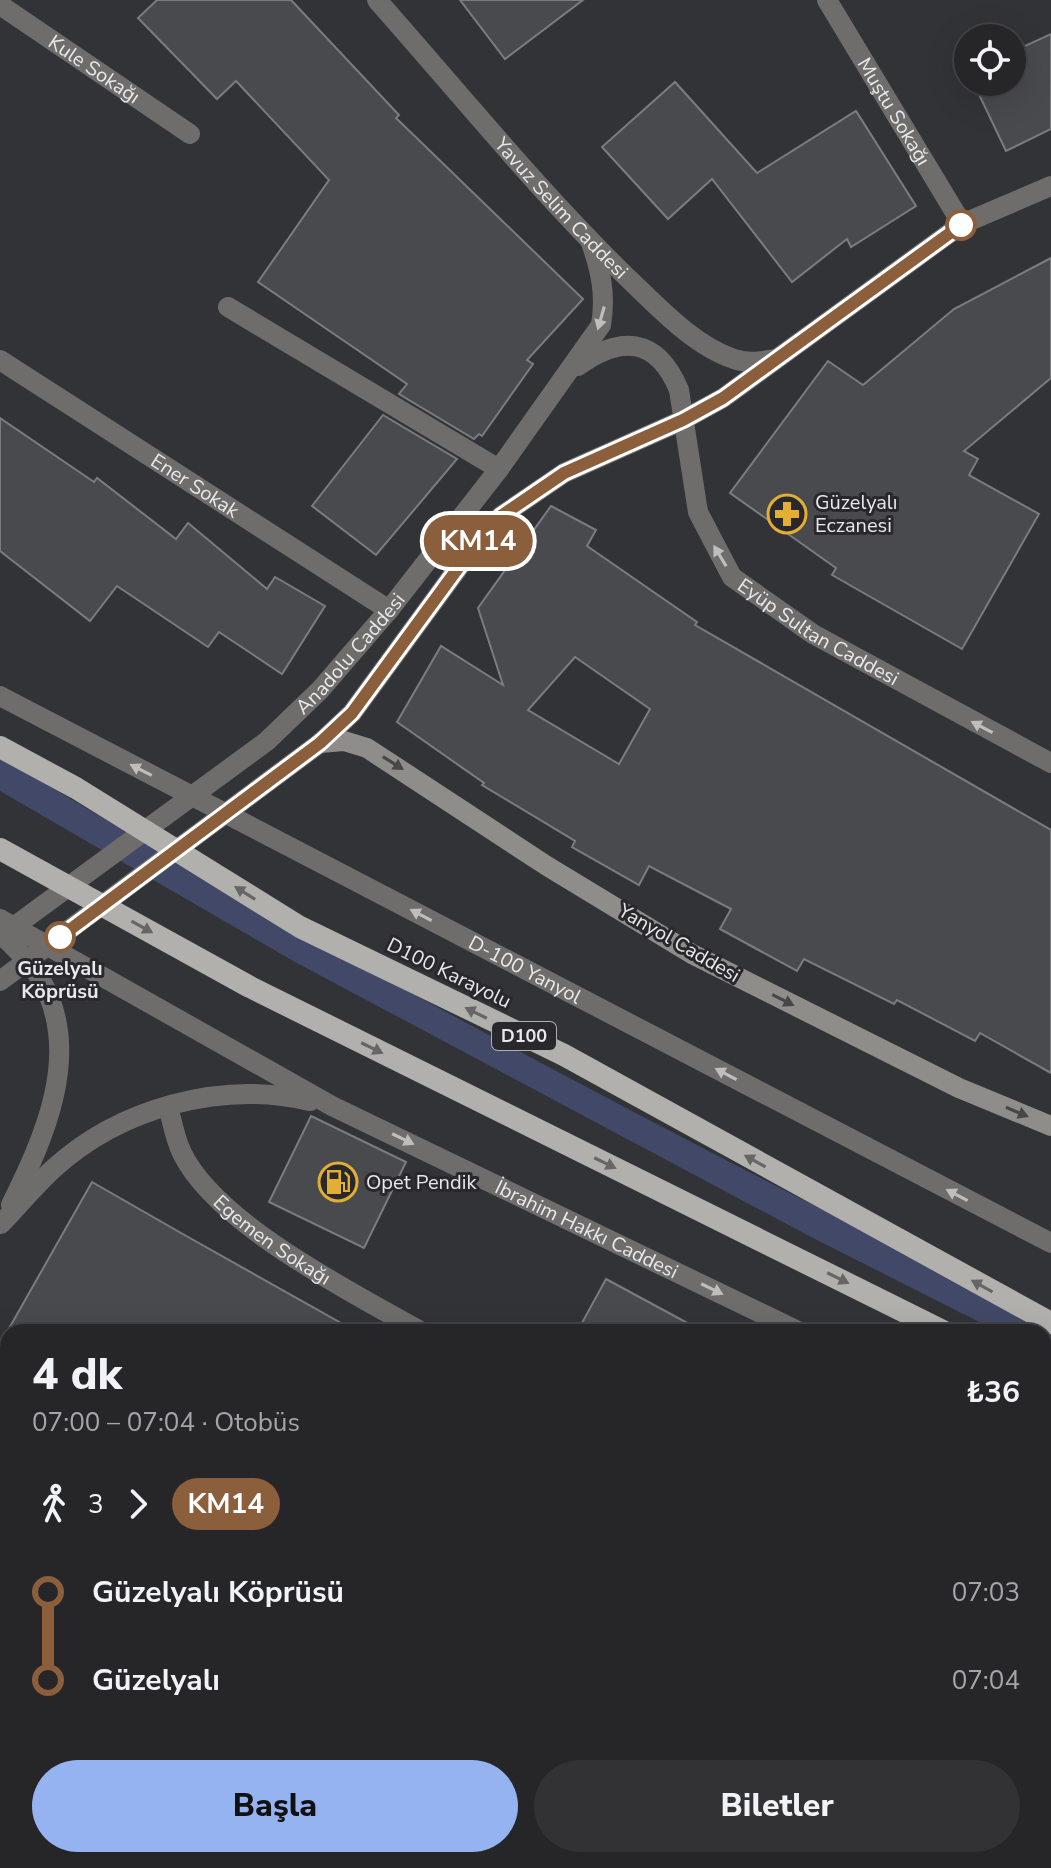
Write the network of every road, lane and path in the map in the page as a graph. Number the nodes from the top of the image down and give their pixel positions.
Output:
1 (377, 0) edge
2 (827, 0) edge
3 (0, 5) edge
4 (190, 134) dead end
5 (1051, 186) edge
6 (962, 224) junction
7 (591, 243) junction
8 (228, 307) dead end
9 (780, 358) junction
10 (0, 360) edge
11 (572, 370) junction
12 (679, 390) junction
13 (683, 420) junction
14 (658, 432) junction
15 (499, 469) junction
16 (389, 610) junction
17 (0, 696) edge
18 (0, 747) edge
19 (312, 749) junction
20 (1051, 763) edge
21 (0, 849) edge
22 (0, 919) edge
23 (0, 935) edge
24 (0, 981) edge
25 (168, 1106) junction
26 (332, 1106) junction
27 (1051, 1126) edge
28 (0, 1225) edge
29 (1051, 1243) edge
30 (1051, 1323) edge
31 (408, 1324) edge
32 (783, 1324) edge
33 (929, 1324) edge

1 - 7 street, Yavuz Selim Caddesi
2 - 6 street, Muştu Sokağı
3 - 4 street, Kule Sokağı
5 - 6 street, Anadolu Caddesi
6 - 9 street, Anadolu Caddesi
7 - 9 street, Yavuz Selim Caddesi
7 -> 11 street, Anadolu Caddesi
8 - 15 street
9 - 13 street, Anadolu Caddesi
10 - 16 street, Ener Sokak
11 - 12 street
11 - 15 street, Anadolu Caddesi
12 - 13 street, Eyüp Sultan Caddesi
12 - 14 street
13 - 14 street, Anadolu Caddesi
20 -> 13 street, Eyüp Sultan Caddesi
14 - 19 street, Anadolu Caddesi
15 - 16 street, Anadolu Caddesi
16 - 23 street, Anadolu Caddesi
29 -> 17 street, D-100 Yanyol
30 -> 18 highway, D100 Karayolu / D100
19 - 24 street, Anadolu Caddesi
19 -> 27 main road, Yanyol Caddesi
21 -> 33 highway
22 - 26 street
23 - 28 street
25 - 26 street
25 - 28 street
25 - 31 street, Egemen Sokağı
26 -> 32 street, İbrahim Hakkı Caddesi

